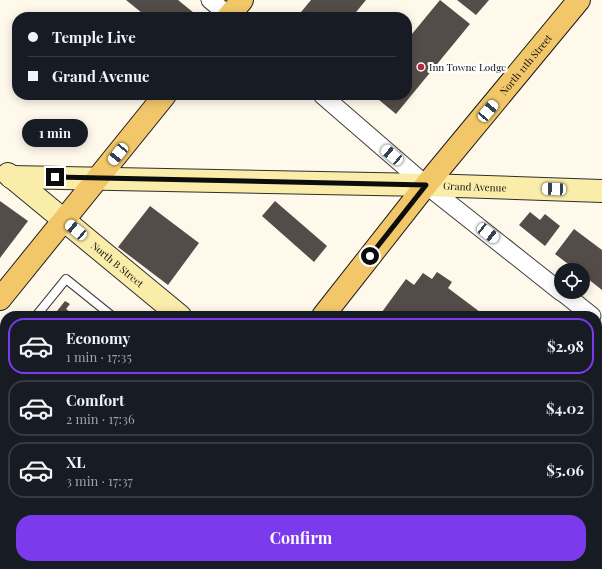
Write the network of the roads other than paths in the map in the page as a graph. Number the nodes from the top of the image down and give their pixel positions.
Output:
1 (210, 0) edge
2 (579, 0) edge
3 (233, 12) edge
4 (161, 100) edge
5 (328, 100) edge
6 (4, 174) edge
7 (98, 178) junction
8 (426, 185) junction
9 (602, 191) edge
10 (65, 220) junction
11 (554, 286) edge
12 (0, 299) edge
13 (570, 299) edge
14 (40, 311) edge
15 (106, 311) edge
16 (174, 311) edge
17 (327, 311) edge
18 (586, 311) edge

1 - 3 street
2 - 8 main road, North 11th Street
4 - 7 main road
5 - 8 street
6 - 7 main road, Grand Avenue
6 - 10 main road, North B Street
7 - 8 main road, Grand Avenue
7 - 10 main road
8 - 9 main road, Grand Avenue
8 - 11 street
8 - 17 main road, North 11th Street
10 - 12 main road
10 - 16 main road, North B Street
13 - 18 street
14 - 15 lane

